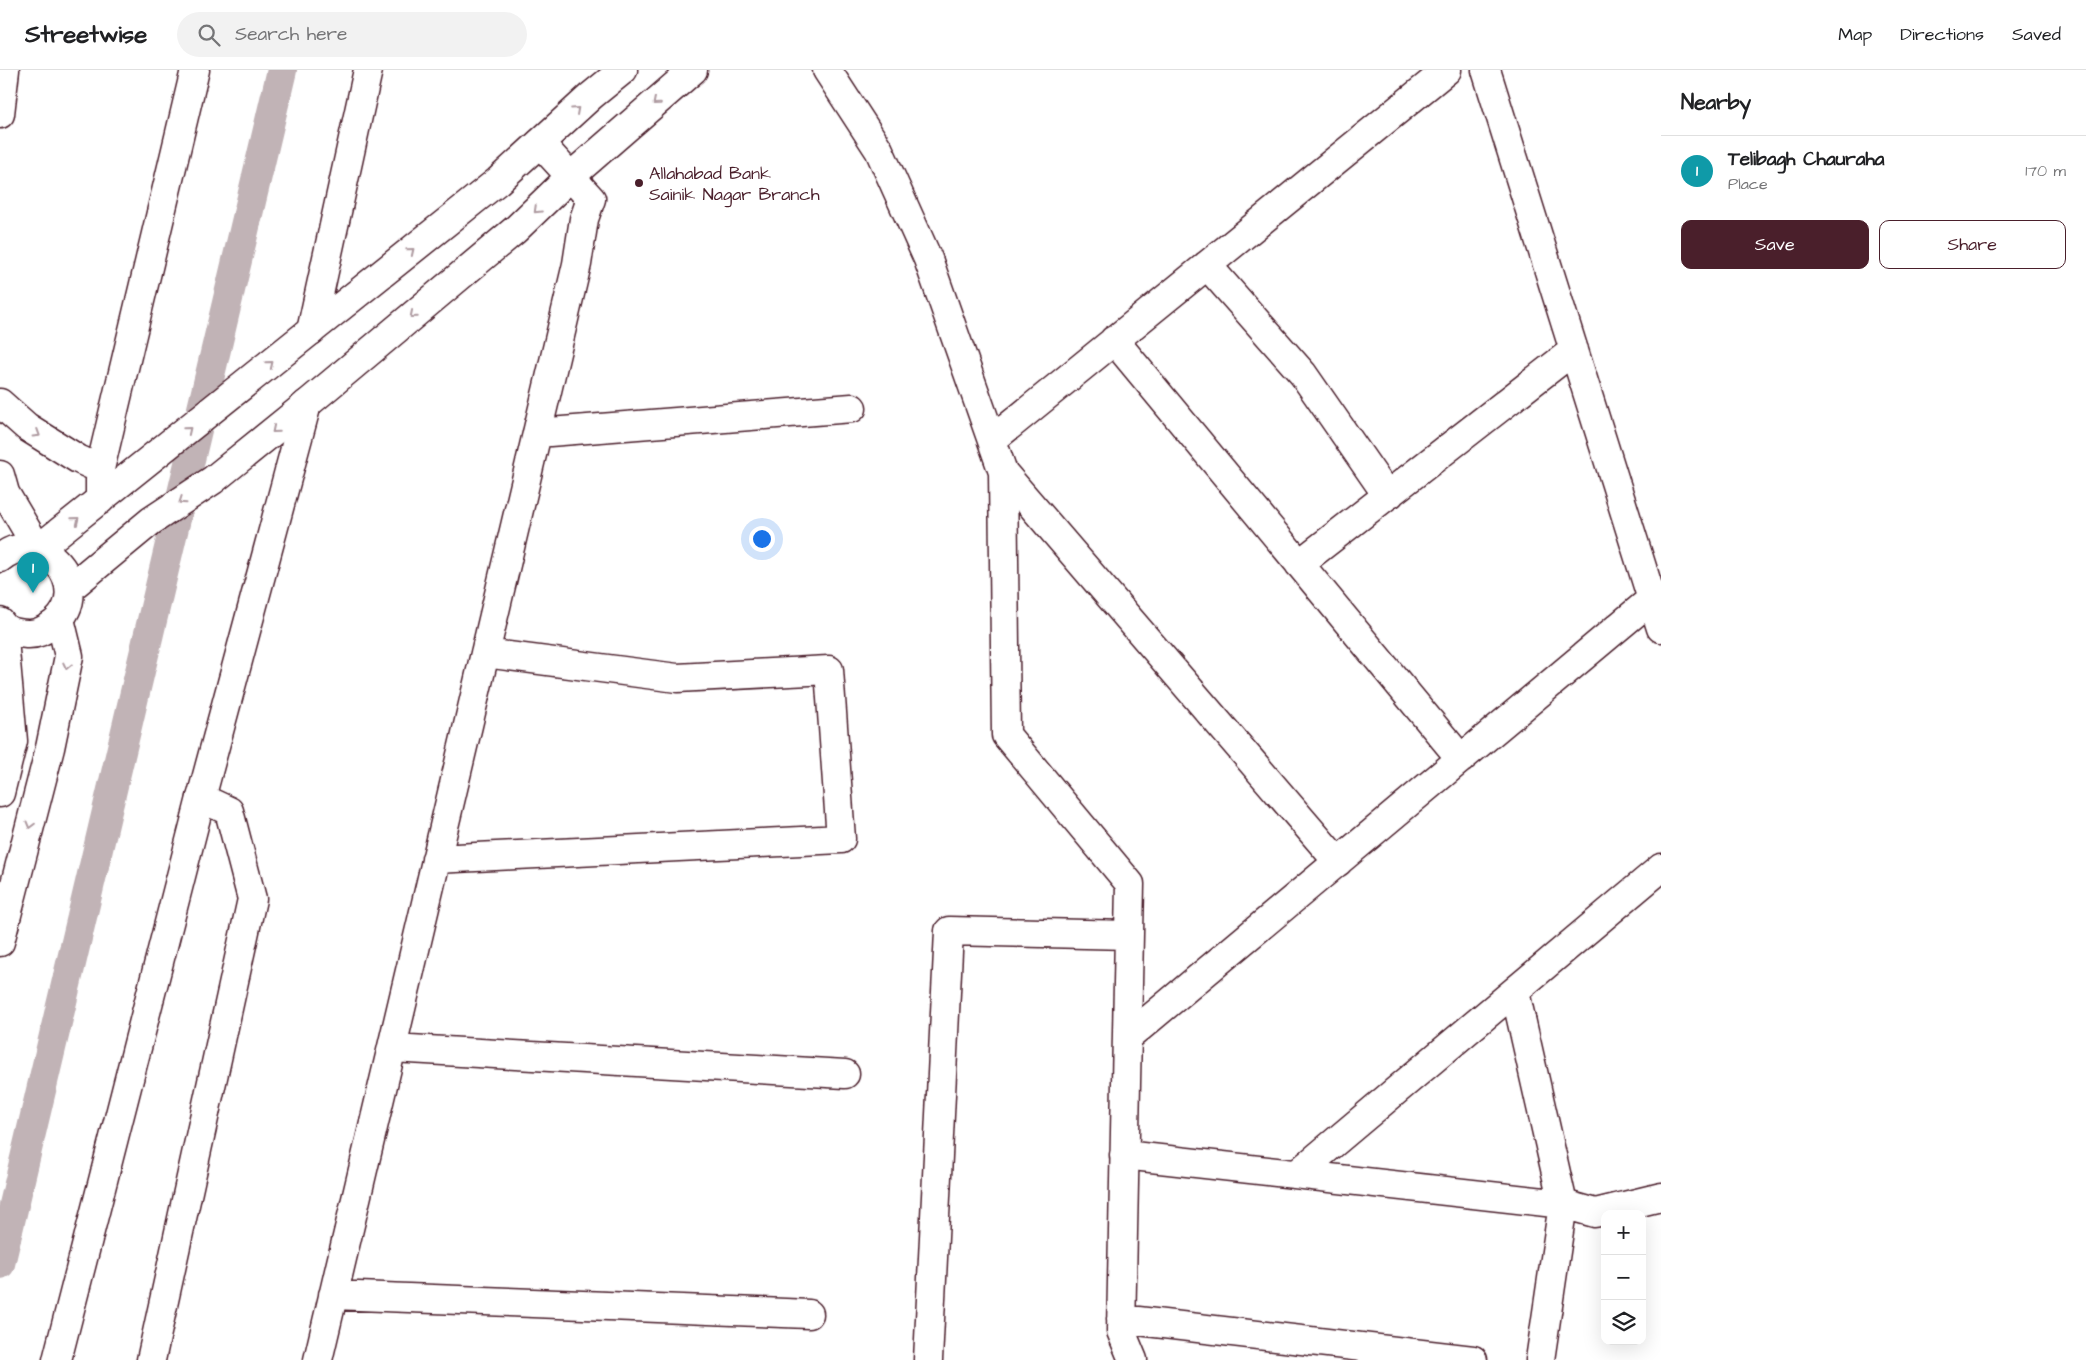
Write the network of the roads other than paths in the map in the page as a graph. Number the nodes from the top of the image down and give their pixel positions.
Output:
1 (5, 70) edge
2 (195, 70) edge
3 (368, 70) edge
4 (623, 70) edge
5 (693, 70) edge
6 (827, 70) edge
7 (1447, 70) edge
8 (1486, 70) edge
9 (0, 114) edge
10 (540, 142) junction
11 (571, 176) junction
12 (1207, 265) junction
13 (311, 331) junction
14 (1114, 340) junction
15 (1574, 350) junction
16 (0, 403) edge
17 (306, 404) junction
18 (852, 408) dead end
19 (537, 433) junction
20 (992, 440) junction
21 (100, 470) junction
22 (1003, 472) junction
23 (0, 475) edge
24 (1389, 495) junction
25 (100, 500) junction
26 (38, 549) junction
27 (0, 558) edge
28 (1300, 564) junction
29 (70, 588) junction
30 (1652, 598) junction
31 (60, 619) junction
32 (1, 627) edge
33 (1661, 628) edge
34 (485, 653) junction
35 (1461, 759) junction
36 (0, 793) edge
37 (201, 798) junction
38 (436, 859) junction
39 (1338, 862) junction
40 (1661, 868) edge
41 (1129, 935) junction
42 (0, 942) edge
43 (1515, 992) junction
44 (1126, 1038) junction
45 (392, 1048) junction
46 (845, 1074) dead end
47 (1124, 1155) junction
48 (1297, 1174) junction
49 (1661, 1197) edge
50 (1563, 1204) junction
51 (334, 1295) junction
52 (809, 1314) dead end
53 (1121, 1319) junction
54 (57, 1360) edge
55 (151, 1360) edge
56 (318, 1360) edge
57 (928, 1360) edge
58 (1133, 1360) edge
59 (1474, 1360) edge
60 (1540, 1360) edge

1 - 9 street
2 - 21 street
3 - 13 street
10 -> 4 street
5 -> 11 street
6 - 20 street
7 - 12 street
8 - 15 street
10 - 11 street
13 -> 10 street
11 -> 17 street
11 - 19 street
12 - 14 street
12 - 24 street
25 -> 13 street
14 - 20 street
14 - 28 street
15 - 24 street
15 - 30 street
16 -> 21 street
17 -> 29 street
17 - 37 street
18 - 19 street
19 - 34 street
20 - 22 street
21 - 25 street
22 - 39 street
22 - 41 street
23 - 26 street
24 - 28 street
26 -> 25 street
26 - 27 street
26 - 29 street
28 - 35 street
29 - 31 street
30 - 33 street
30 - 35 street
31 - 32 street
31 -> 42 street
32 - 36 street
34 - 38 street
34 - 38 street
35 - 39 street
37 - 54 street
37 - 55 street
38 - 45 street
39 - 44 street
40 - 43 street
41 - 44 street
41 - 57 street
43 - 48 street
43 - 50 street
44 - 47 street
45 - 46 street
45 - 51 street
47 - 48 street
47 - 53 street
48 - 50 street
49 - 50 street
50 - 60 street
51 - 52 street
51 - 56 street
53 - 58 street
53 - 59 street

